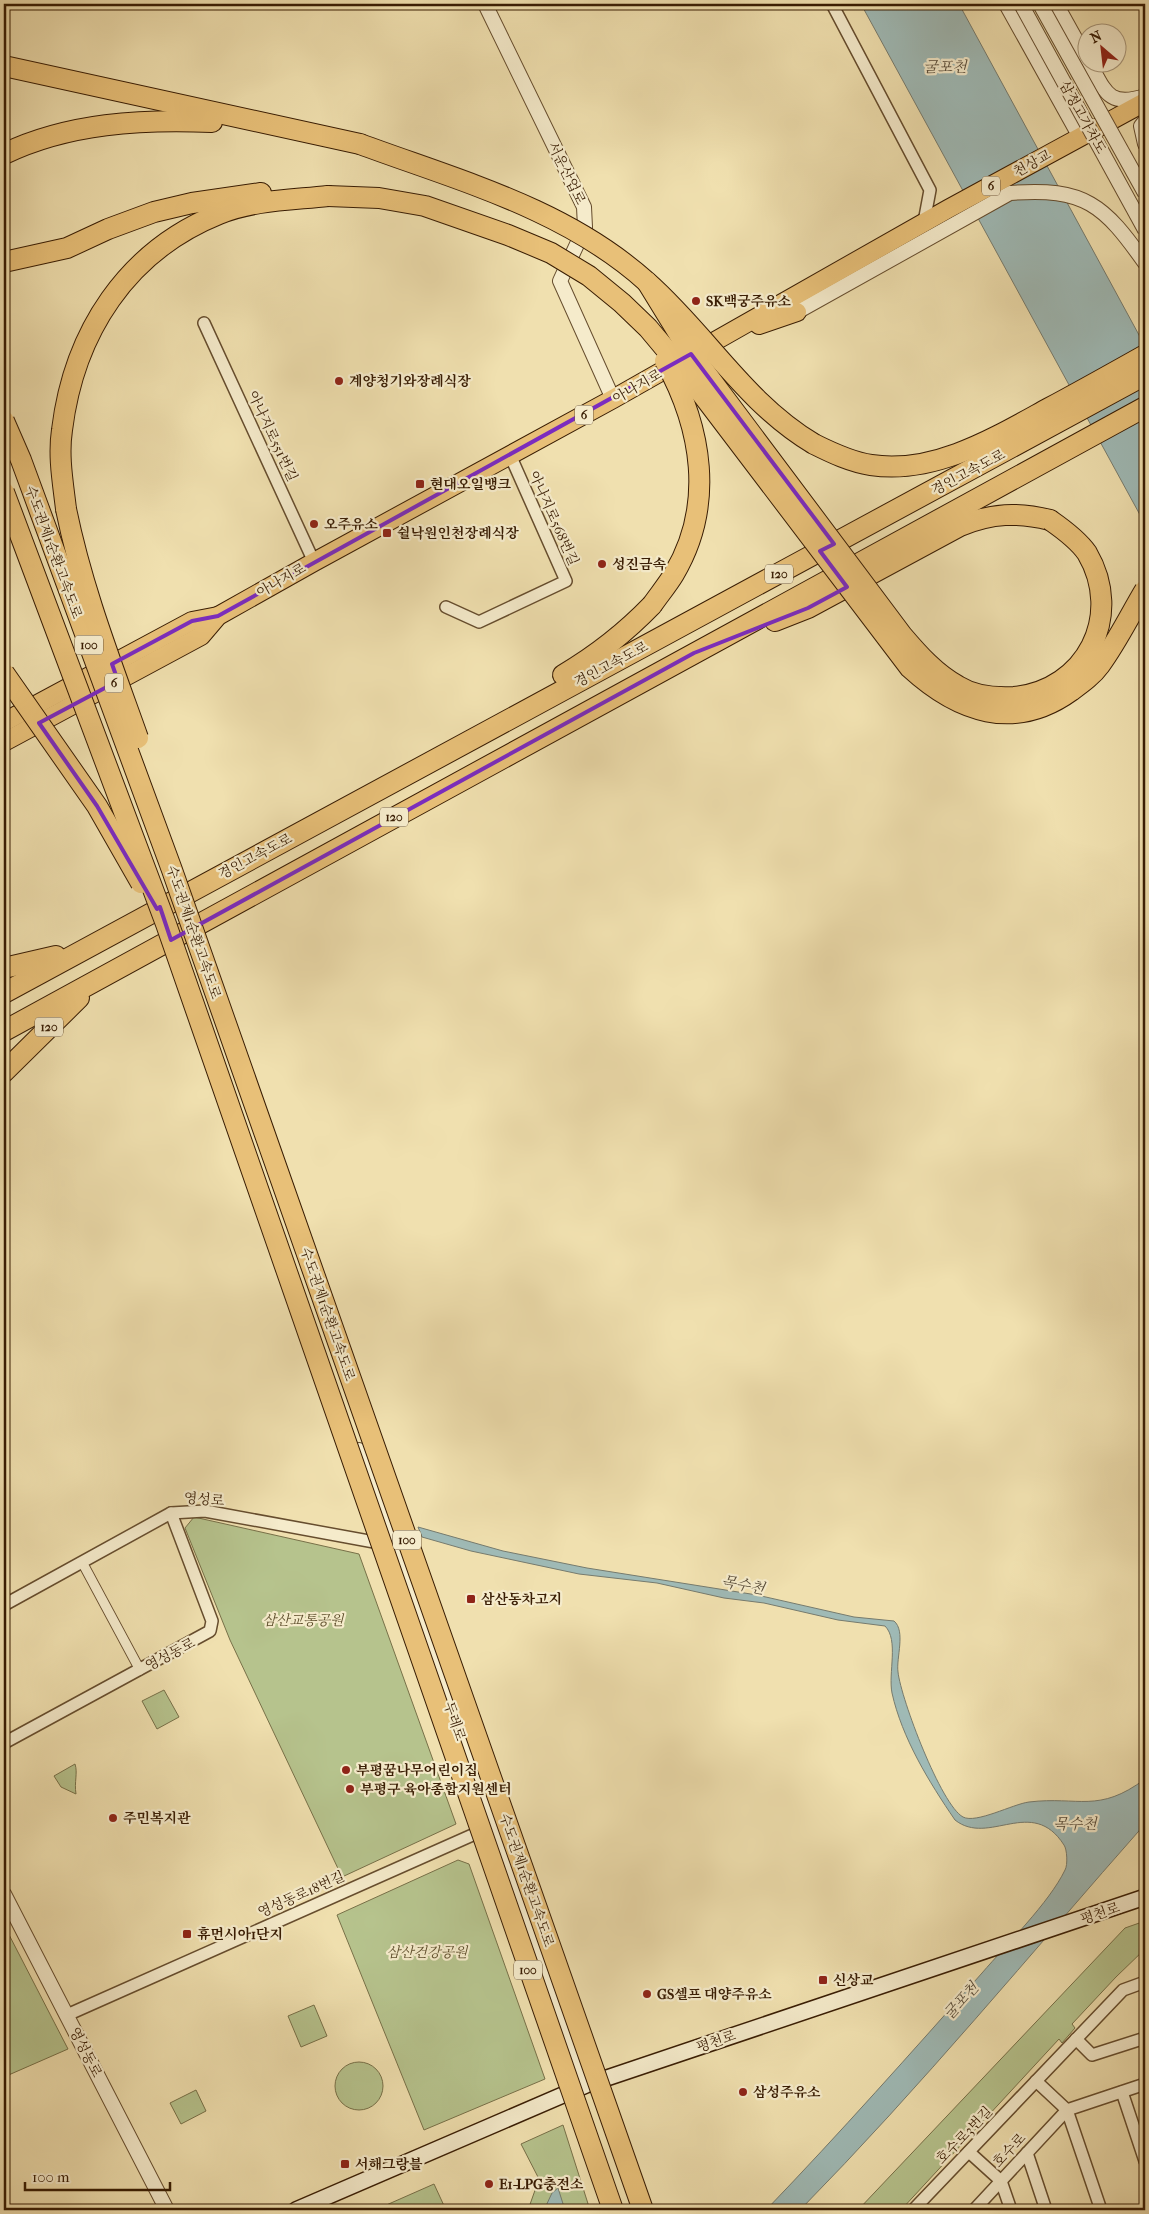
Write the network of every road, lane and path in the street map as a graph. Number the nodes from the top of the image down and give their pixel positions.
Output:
1 (485, 4) edge
2 (832, 4) edge
3 (1006, 4) edge
4 (1021, 4) edge
5 (1040, 4) edge
6 (1056, 4) edge
7 (1076, 40) edge
8 (4, 66) edge
9 (1095, 72) edge
10 (1145, 96) edge
11 (1145, 102) edge
12 (1145, 121) edge
13 (1080, 137) junction
14 (360, 144) junction
15 (1145, 144) edge
16 (4, 154) edge
17 (1145, 193) edge
18 (328, 196) junction
19 (948, 209) joint
20 (924, 222) junction
21 (1145, 230) edge
22 (4, 262) edge
23 (1145, 263) edge
24 (647, 282) junction
25 (798, 312) joint
26 (204, 323) dead end
27 (648, 328) junction
28 (720, 337) junction
29 (1145, 355) edge
30 (1145, 375) edge
31 (613, 399) junction
32 (1145, 407) edge
33 (1061, 411) junction
34 (4, 421) edge
35 (510, 456) junction
36 (4, 492) edge
37 (314, 562) junction
38 (1145, 590) edge
39 (446, 607) dead end
40 (218, 616) junction
41 (694, 653) junction
42 (4, 673) edge
43 (4, 722) edge
44 (491, 728) junction
45 (4, 742) edge
46 (172, 870) junction
47 (166, 924) junction
48 (78, 952) junction
49 (4, 968) edge
50 (95, 982) junction
51 (4, 993) edge
52 (4, 1030) edge
53 (4, 1072) edge
54 (304, 1296) dead end
55 (171, 1513) junction
56 (394, 1545) junction
57 (82, 1562) junction
58 (4, 1605) edge
59 (140, 1670) junction
60 (4, 1743) edge
61 (492, 1826) junction
62 (4, 1894) edge
63 (1145, 1897) edge
64 (1145, 1982) edge
65 (67, 2015) junction
66 (1145, 2038) edge
67 (1076, 2039) junction
68 (1036, 2081) junction
69 (1145, 2084) edge
70 (586, 2085) junction
71 (1122, 2092) junction
72 (1067, 2110) junction
73 (969, 2152) junction
74 (1027, 2153) junction
75 (1145, 2161) edge
76 (1001, 2181) junction
77 (167, 2210) edge
78 (296, 2210) edge
79 (612, 2210) edge
80 (643, 2210) edge
81 (913, 2210) edge
82 (974, 2210) edge
83 (1011, 2210) edge
84 (1046, 2210) edge
85 (1102, 2210) edge

1 - 31 street, 서운산업로
2 - 20 street
3 - 13 street
4 - 21 street, 삼정고가차도, bridge
5 - 17 street, 삼정고가차도, bridge
6 - 7 street
8 - 14 highway
9 - 10 street
11 - 13 main road, 6
12 - 15 street
13 - 19 main road, 천상교 / 6
14 - 16 highway
14 - 24 highway, bridge
18 - 22 highway
18 - 27 highway, bridge
18 - 46 highway, bridge
19 - 20 main road, 아나지로 / 6
20 - 28 main road, 아나지로 / 6
23 - 25 street
24 - 33 highway, bridge
24 - 41 highway, bridge
25 - 28 main road
26 - 37 street, 아나지로551번길
27 - 38 highway, bridge
27 - 44 highway, bridge
28 - 31 main road, 아나지로 / 6
29 - 33 highway
30 - 33 highway, 경인고속도로 / 120
31 - 35 main road, 아나지로 / 6
32 - 41 highway, 경인고속도로 / 120
33 - 44 highway, 경인고속도로 / 120
34 - 46 highway, 수도권제1순환고속도로 / 100, bridge
35 - 37 main road, 아나지로 / 6
35 - 39 street, 아나지로568번길
36 - 47 highway, 수도권제1순환고속도로 / 100, bridge
37 - 40 main road, 아나지로 / 6
40 - 43 main road, 아나지로 / 6
40 - 45 main road, 아나지로 / 6
41 - 50 highway, 경인고속도로 / 120
42 - 47 highway, bridge
44 - 48 highway, 경인고속도로 / 120
46 - 80 highway, 수도권제1순환고속도로 / 100, bridge
47 - 79 highway, 수도권제1순환고속도로 / 100, bridge
48 - 49 highway, 경인고속도로 / 120
48 - 51 highway, 경인고속도로 / 120
50 - 52 highway, 경인고속도로 / 120
50 - 53 highway, 경인고속도로 / 120
54 - 56 street, 두레로
55 - 56 street, 영성로
55 - 57 street, 영성로
55 - 59 street, 영성동로
56 - 61 street, 두레로
57 - 58 street, 영성로
57 - 59 street
59 - 60 street, 영성동로
61 - 65 street, 영성동로18번길
61 - 70 street, 두레로
62 - 65 street, 영성동로
63 - 70 main road, 평천로
64 - 67 street, 호수로3번길
65 - 77 street, 영성동로
66 - 67 street
67 - 68 street, 호수로3번길
68 - 72 street
68 - 73 street, 호수로3번길
69 - 71 street, 호수로
70 - 78 main road, 평천로
71 - 72 street, 호수로
71 - 75 street
72 - 74 street, 호수로
72 - 85 street
73 - 76 street
73 - 81 street, 호수로3번길
74 - 76 street, 호수로
74 - 84 street
76 - 82 street, 호수로
76 - 83 street

